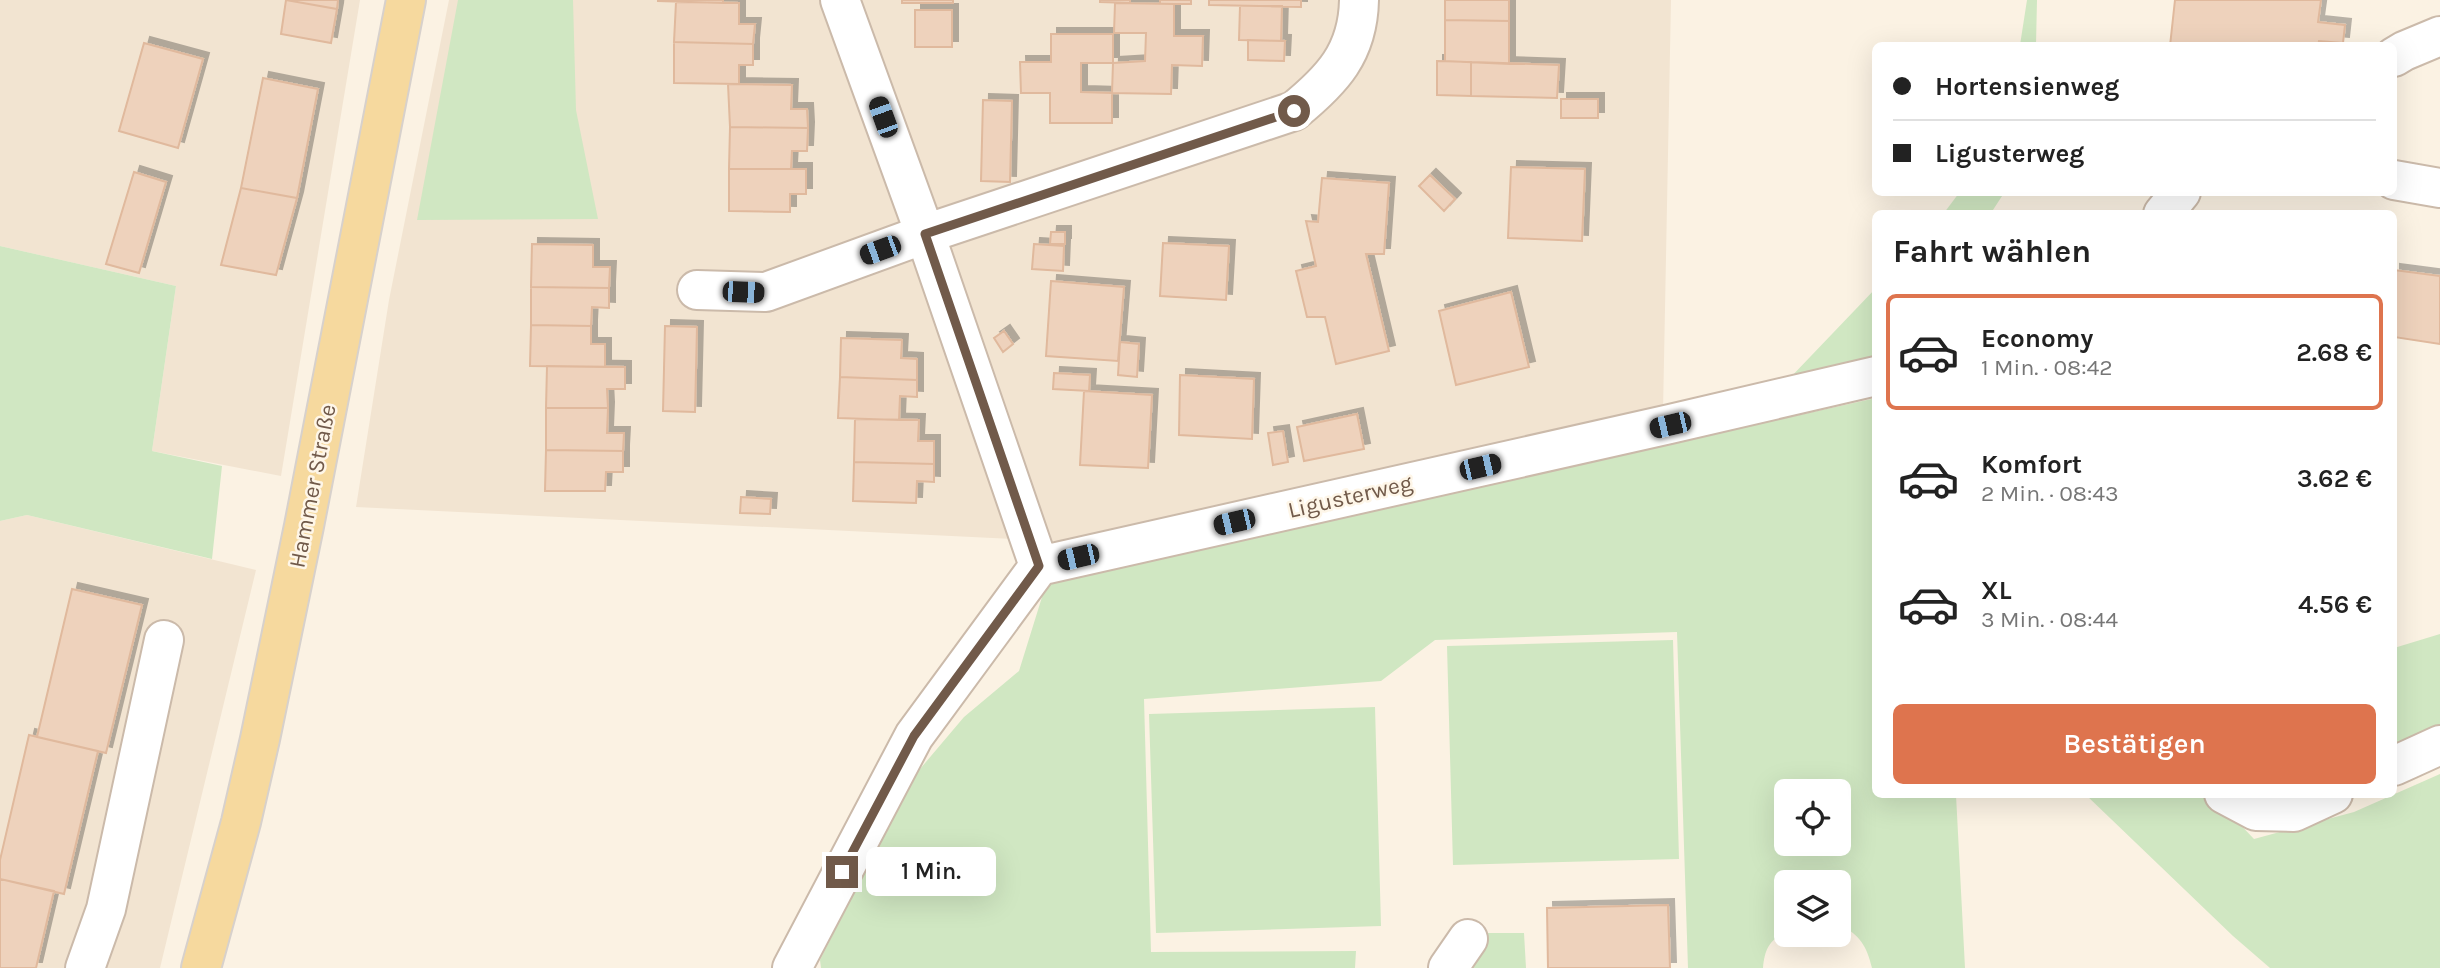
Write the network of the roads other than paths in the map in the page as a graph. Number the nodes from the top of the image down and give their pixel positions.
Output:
1 (406, 0) edge
2 (840, 0) edge
3 (1359, 0) edge
4 (2440, 36) edge
5 (2397, 56) edge
6 (2397, 181) edge
7 (2440, 188) edge
8 (2178, 196) edge
9 (2166, 210) edge
10 (925, 234) junction
11 (696, 290) dead end
12 (1872, 377) edge
13 (1039, 566) junction
14 (164, 640) dead end
15 (2440, 745) edge
16 (2397, 765) edge
17 (2232, 798) edge
18 (2325, 798) edge
19 (85, 968) edge
20 (201, 968) edge
21 (792, 968) edge

1 - 20 main road, Hammer Straße
2 - 10 street
3 - 10 street
4 - 5 street
6 - 7 street
8 - 9 street
10 - 11 street
10 - 13 street
12 - 13 street, Ligusterweg
13 - 21 street
14 - 19 street
15 - 16 street
17 - 18 street

